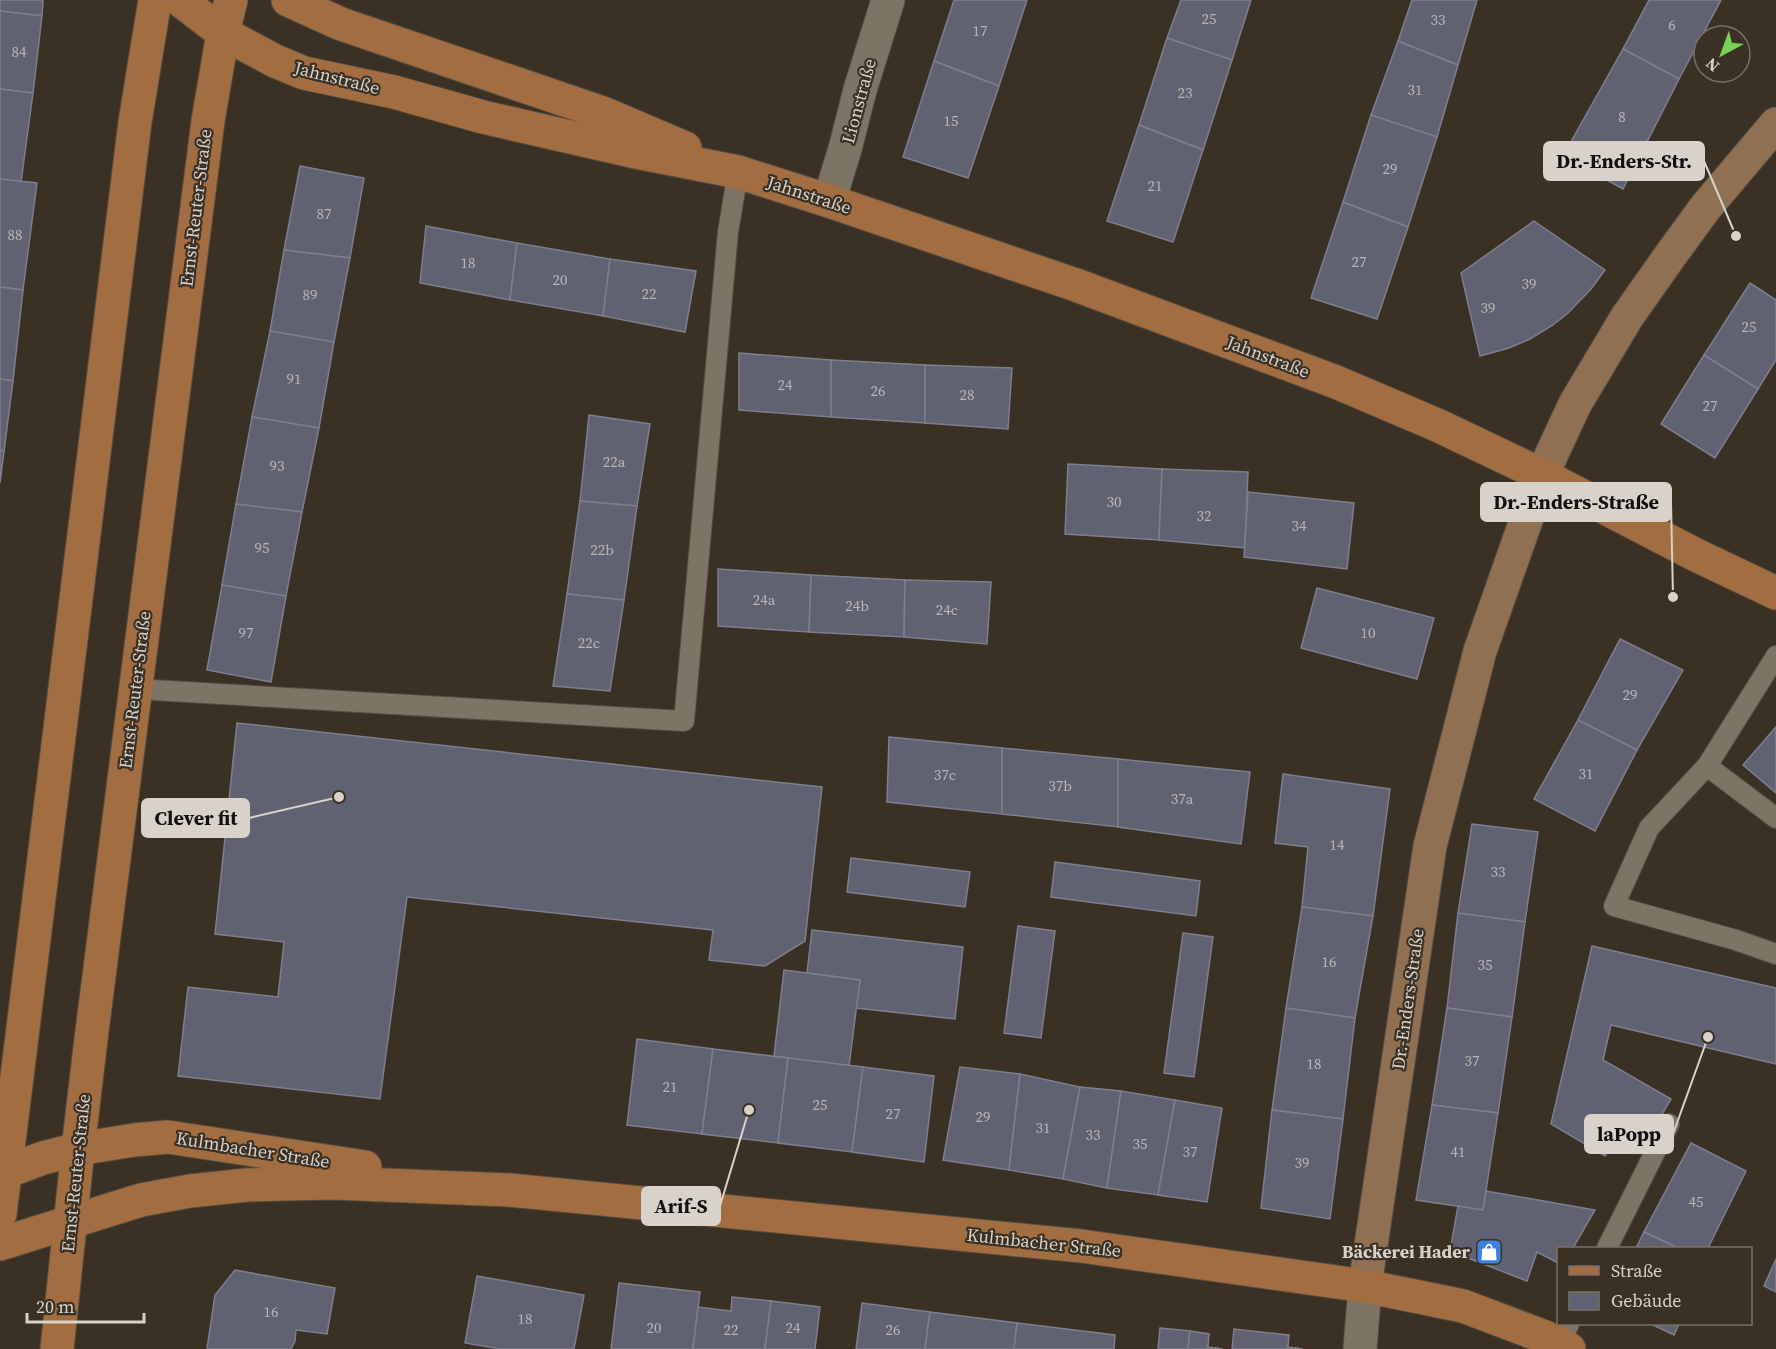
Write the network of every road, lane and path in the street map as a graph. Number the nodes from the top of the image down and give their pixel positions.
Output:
1 (155, 0) edge
2 (180, 0) edge
3 (231, 0) edge
4 (288, 0) edge
5 (888, 0) edge
6 (223, 33) junction
7 (1776, 124) edge
8 (738, 172) junction
9 (829, 201) junction
10 (1542, 475) junction
11 (1776, 593) edge
12 (1776, 656) edge
13 (135, 689) junction
14 (1707, 766) junction
15 (1776, 818) edge
16 (1776, 954) edge
17 (1669, 1124) dead end
18 (78, 1149) junction
19 (3, 1173) edge
20 (509, 1190) junction
21 (0, 1214) edge
22 (70, 1222) junction
23 (0, 1244) edge
24 (1607, 1247) edge
25 (1365, 1286) junction
26 (1566, 1339) edge
27 (57, 1349) edge
28 (1360, 1349) edge

1 - 19 main road
2 - 6 main road, Jahnstraße
3 - 6 main road, Ernst-Reuter-Straße
4 - 8 main road, Jahnstraße
5 - 9 street, Lionstraße
6 - 8 main road, Jahnstraße
6 - 13 main road, Ernst-Reuter-Straße
7 - 10 main road, Dr.-Enders-Straße
8 - 9 main road, Jahnstraße
8 - 13 lane
9 - 10 main road, Jahnstraße
10 - 11 main road, Jahnstraße
10 - 25 main road, Dr.-Enders-Straße
12 - 14 lane
13 - 18 main road, Ernst-Reuter-Straße
14 - 15 lane
14 - 16 lane
17 - 24 lane
18 - 19 main road, Kulmbacher Straße
18 - 20 main road, Kulmbacher Straße
18 - 22 main road, Ernst-Reuter-Straße
19 - 21 main road
20 - 22 main road, Kulmbacher Straße
20 - 25 main road, Kulmbacher Straße
22 - 23 main road, Kulmbacher Straße
22 - 27 main road, Ernst-Reuter-Straße
25 - 26 main road, Kulmbacher Straße
25 - 28 street, Dr.-Enders-Straße

